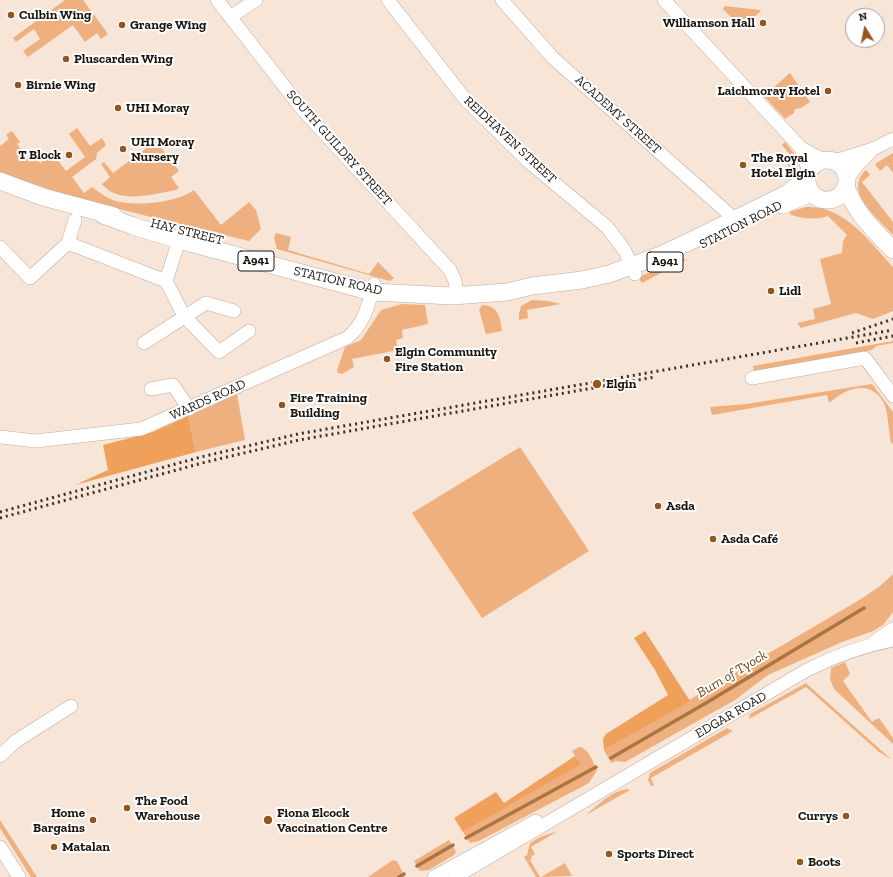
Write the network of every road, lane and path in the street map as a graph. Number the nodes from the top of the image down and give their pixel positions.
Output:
1 (217, 0) edge
2 (256, 0) edge
3 (388, 0) edge
4 (502, 0) edge
5 (664, 0) edge
6 (230, 17) junction
7 (893, 139) edge
8 (801, 148) junction
9 (873, 149) junction
10 (829, 160) junction
11 (808, 175) junction
12 (0, 181) edge
13 (847, 183) junction
14 (821, 197) junction
15 (75, 220) dead end
16 (736, 223) junction
17 (871, 226) junction
18 (181, 235) junction
19 (68, 242) junction
20 (0, 247) edge
21 (893, 250) edge
22 (634, 270) junction
23 (166, 281) junction
24 (373, 288) junction
25 (457, 295) junction
26 (234, 311) dead end
27 (184, 316) junction
28 (249, 331) dead end
29 (144, 343) dead end
30 (752, 378) dead end
31 (152, 390) dead end
32 (893, 396) edge
33 (189, 409) junction
34 (0, 437) edge
35 (893, 629) edge
36 (893, 640) edge
37 (868, 645) junction
38 (71, 706) dead end
39 (0, 756) edge
40 (597, 792) junction
41 (0, 847) edge
42 (19, 877) edge
43 (434, 877) edge
44 (455, 877) edge

1 - 6 street, SOUTH GUILDRY STREET
2 - 6 street
3 - 22 street, REIDHAVEN STREET
4 - 16 street, ACADEMY STREET
5 - 8 street
6 - 25 street, SOUTH GUILDRY STREET
7 - 9 street
8 - 10 street
8 - 11 street
9 - 10 street
9 - 13 street
10 - 11 main road
10 - 13 main road
11 - 14 main road
11 - 16 main road, STATION ROAD / A941
12 - 18 main road, HAY STREET / A941
13 - 14 main road
13 - 17 main road
14 - 16 main road, STATION ROAD / A941
14 - 17 main road
15 - 19 street
16 - 22 main road, STATION ROAD / A941
17 - 21 main road
18 - 23 street
18 - 24 main road, HAY STREET / A941
19 - 20 street
19 - 23 street
22 - 25 main road, STATION ROAD / A941
23 - 27 street
24 - 25 main road, STATION ROAD / A941
24 - 33 street, WARDS ROAD
26 - 27 street
27 - 28 street
27 - 29 street
30 - 32 street
31 - 33 street
33 - 34 street, WARDS ROAD
35 - 37 street, EDGAR ROAD
36 - 37 street, EDGAR ROAD
37 - 40 street, EDGAR ROAD
38 - 39 street
40 - 43 street, EDGAR ROAD
40 - 44 street, EDGAR ROAD
41 - 42 street

